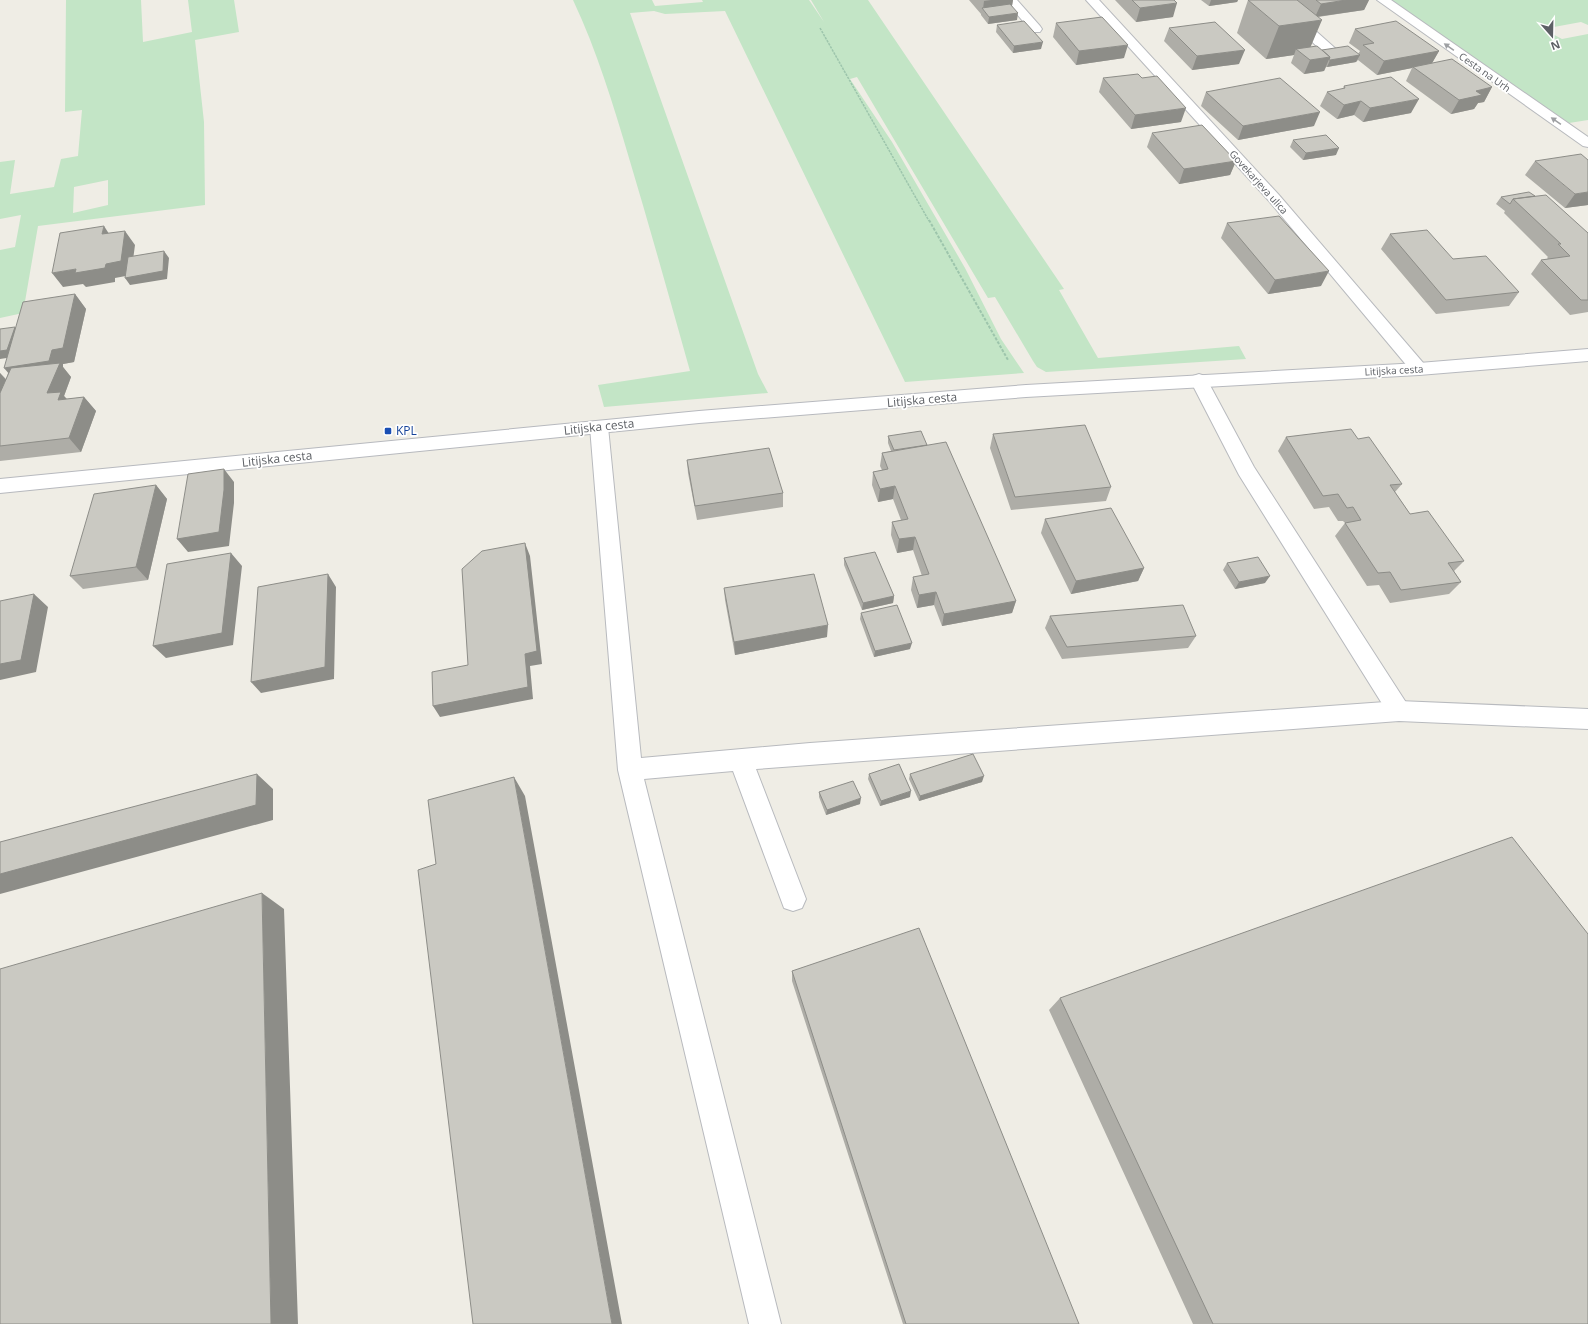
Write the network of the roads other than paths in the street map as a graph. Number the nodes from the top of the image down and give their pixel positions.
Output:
1 (1011, 0) edge
2 (1092, 0) edge
3 (1274, 0) edge
4 (1382, 0) edge
5 (1036, 29) dead end
6 (1331, 52) edge
7 (1588, 143) edge
8 (1588, 356) edge
9 (1420, 369) junction
10 (1199, 380) junction
11 (599, 427) junction
12 (0, 486) edge
13 (1399, 711) junction
14 (1588, 719) edge
15 (742, 760) junction
16 (630, 770) junction
17 (793, 899) dead end
18 (764, 1324) edge

1 - 5 street
2 - 9 street, Govekarjeva ulica
3 - 6 street
7 -> 4 street, Cesta na Urh
8 - 9 street, Litijska cesta
9 - 10 street, Litijska cesta
10 - 11 street, Litijska cesta
10 - 13 street
11 - 12 street, Litijska cesta
11 - 16 street
13 - 14 street
13 - 15 street
15 - 16 street
15 - 17 street
16 - 18 street

